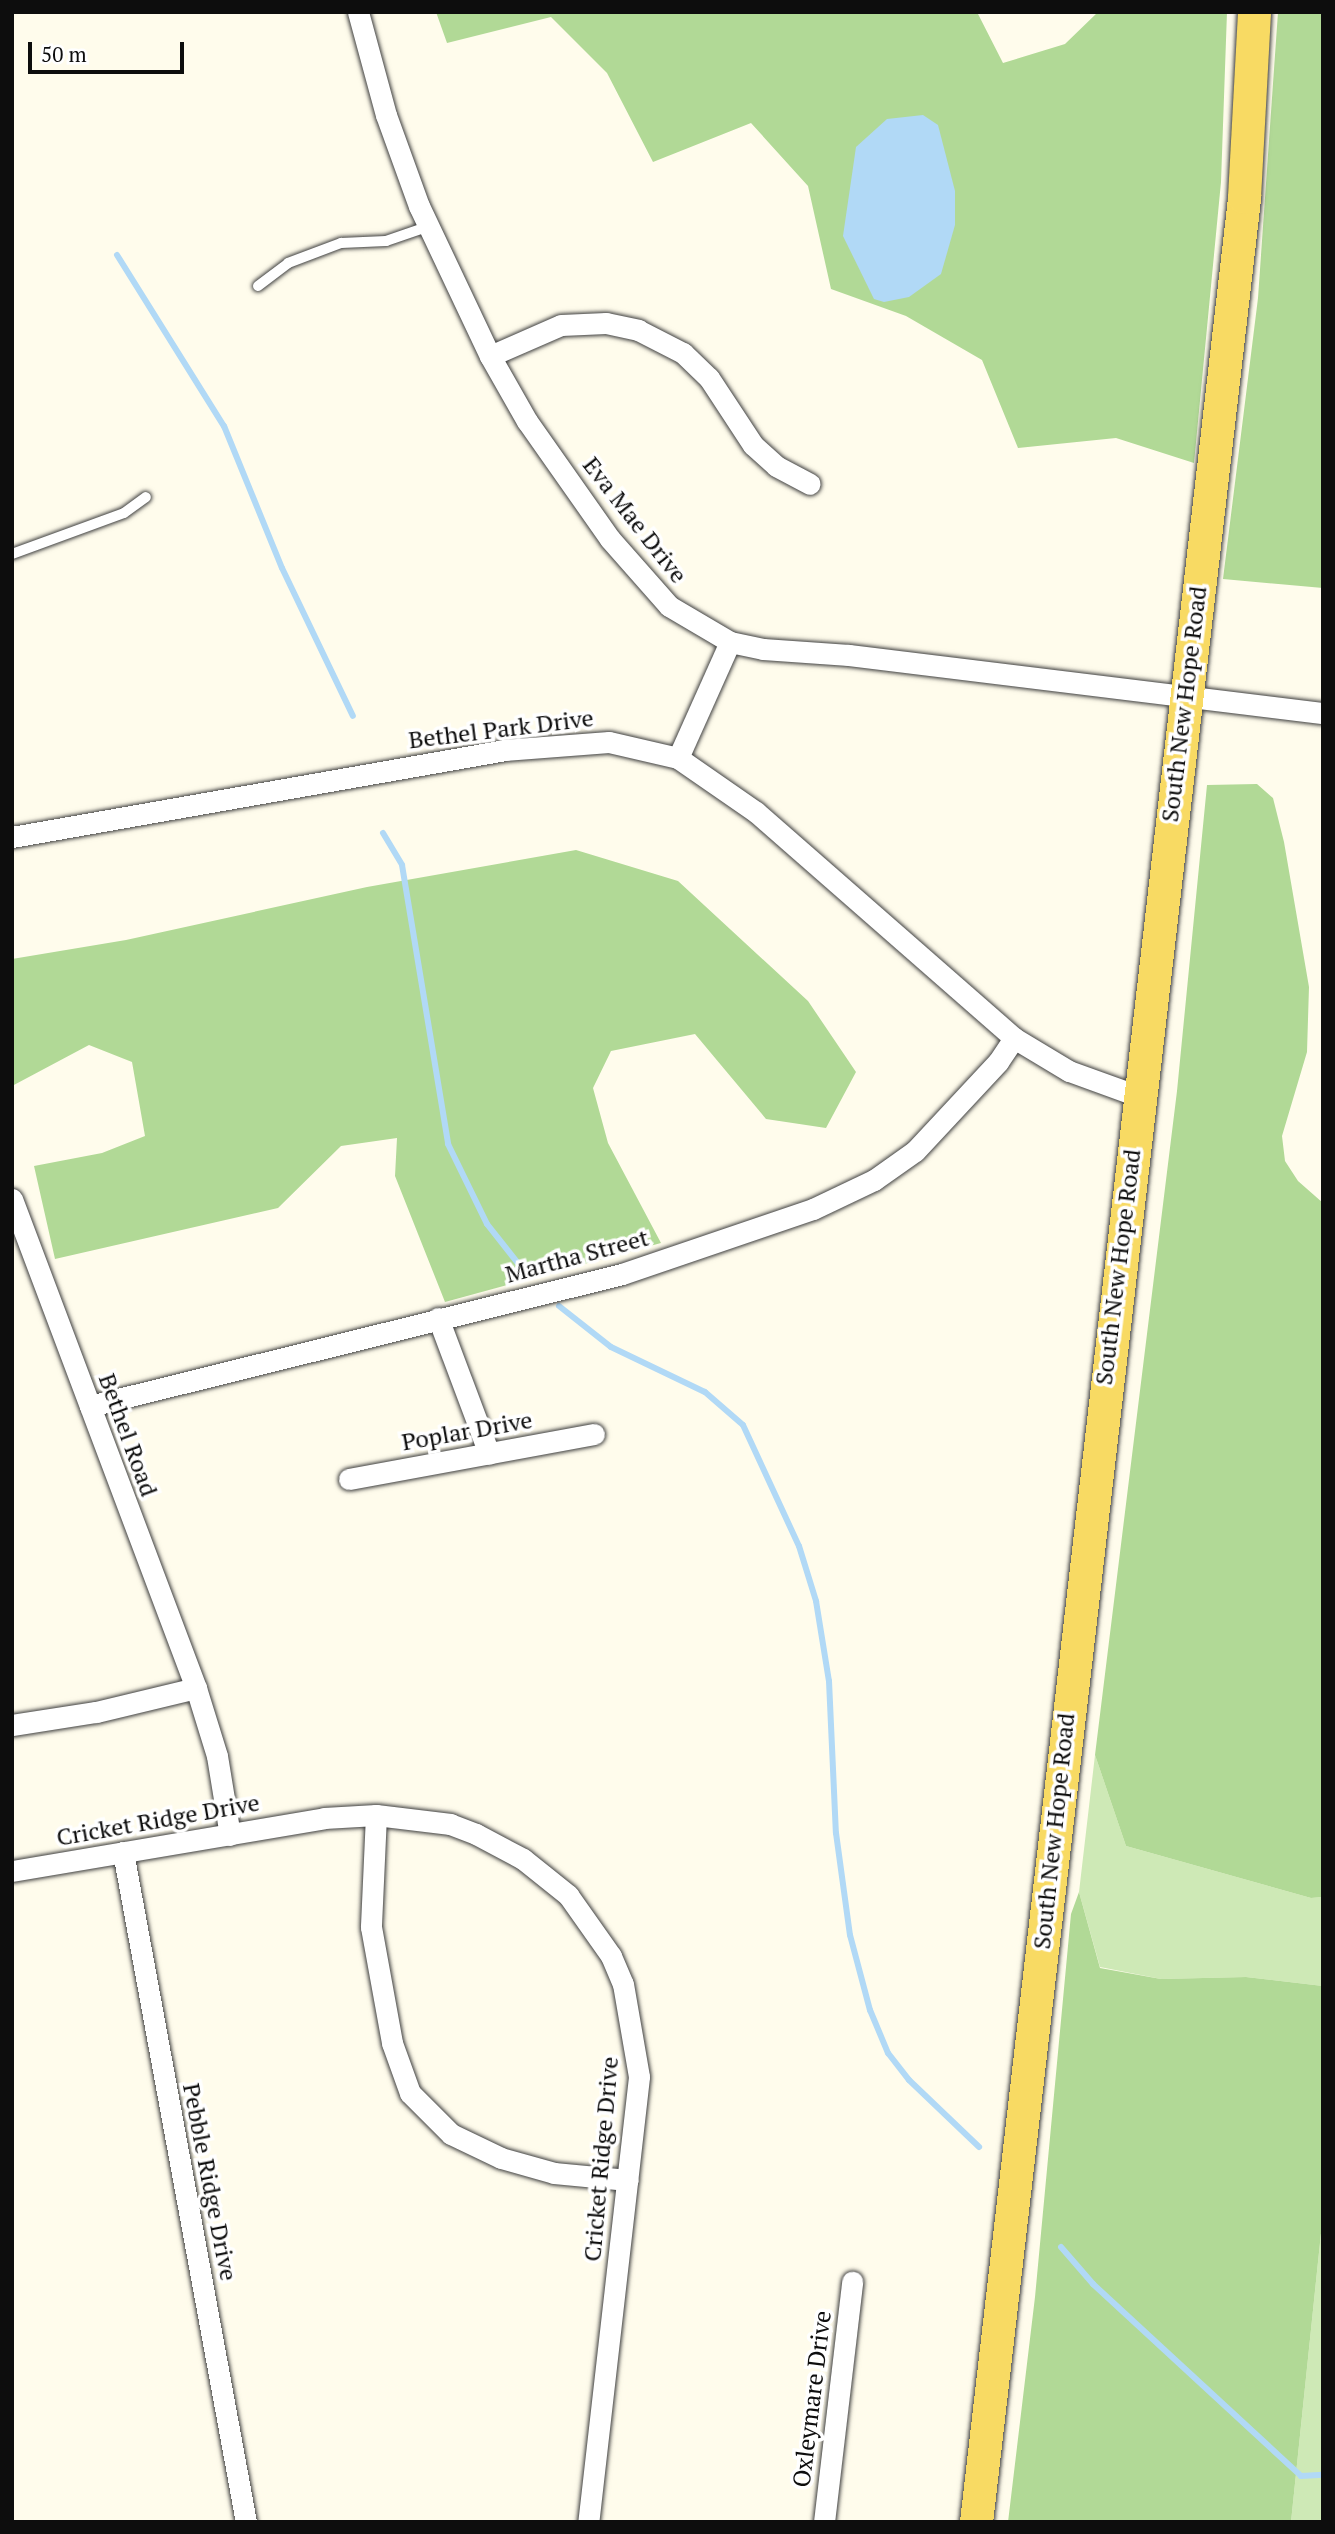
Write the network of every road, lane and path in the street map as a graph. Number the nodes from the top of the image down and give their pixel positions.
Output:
1 (358, 12) edge
2 (1254, 12) edge
3 (428, 227) junction
4 (258, 286) dead end
5 (491, 356) junction
6 (810, 484) dead end
7 (146, 497) dead end
8 (12, 554) edge
9 (730, 642) junction
10 (1185, 695) junction
11 (1323, 713) edge
12 (678, 758) junction
13 (12, 837) edge
14 (1014, 1038) junction
15 (1138, 1096) junction
16 (12, 1199) edge
17 (438, 1318) junction
18 (90, 1406) junction
19 (594, 1434) dead end
20 (489, 1454) junction
21 (349, 1479) dead end
22 (196, 1688) junction
23 (12, 1725) edge
24 (376, 1815) junction
25 (230, 1835) junction
26 (122, 1852) junction
27 (12, 1871) edge
28 (628, 2180) junction
29 (852, 2282) dead end
30 (246, 2522) edge
31 (588, 2522) edge
32 (824, 2522) edge
33 (976, 2522) edge

1 - 3 street, Eva Mae Drive
2 - 10 main road, South New Hope Road
3 - 4 lane
3 - 5 street, Eva Mae Drive
5 - 6 street
5 - 9 street, Eva Mae Drive
7 - 8 lane
9 - 10 street, Eva Mae Drive
9 - 12 street
10 - 11 street, Eva Mae Drive
10 - 15 main road, South New Hope Road
12 - 13 street, Bethel Park Drive
12 - 14 street, Bethel Park Drive
14 - 15 street, Bethel Park Drive
14 - 17 street, Martha Street
15 - 33 main road, South New Hope Road
16 - 18 street, Bethel Road
17 - 18 street, Martha Street
17 - 20 street
18 - 22 street, Bethel Road
19 - 20 street, Poplar Drive
20 - 21 street, Poplar Drive
22 - 23 street
22 - 25 street, Bethel Road
24 - 25 street, Cricket Ridge Drive
24 - 28 street, Cricket Ridge Drive
24 - 28 street
25 - 26 street, Cricket Ridge Drive
26 - 27 street, Cricket Ridge Drive
26 - 30 street, Pebble Ridge Drive
28 - 31 street, Cricket Ridge Drive
29 - 32 street, Oxleymare Drive

